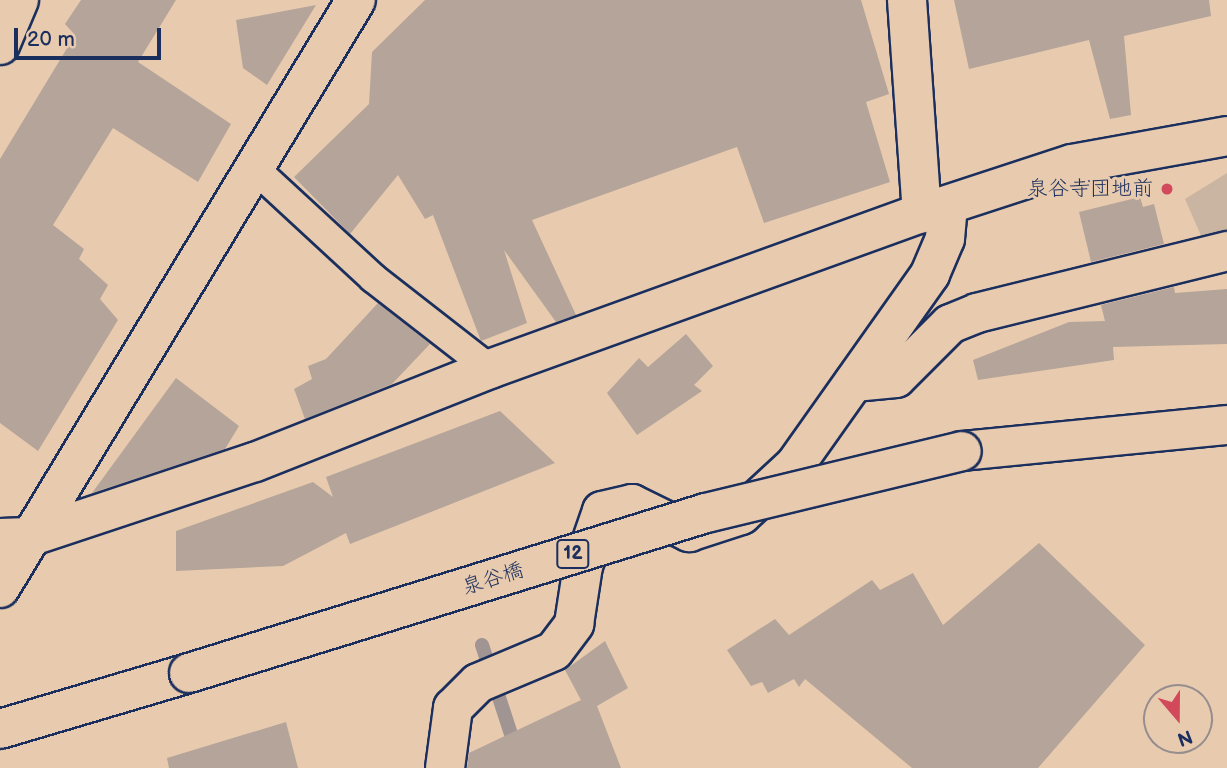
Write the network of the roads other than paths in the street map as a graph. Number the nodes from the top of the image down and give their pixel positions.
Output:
1 (19, 0) edge
2 (356, 0) edge
3 (907, 0) edge
4 (0, 46) edge
5 (1227, 136) edge
6 (254, 168) junction
7 (935, 209) junction
8 (1227, 251) edge
9 (490, 369) junction
10 (854, 382) junction
11 (1227, 425) edge
12 (15, 537) edge
13 (0, 588) edge
14 (0, 729) edge
15 (445, 768) edge

1 - 4 street
2 - 6 street
3 - 7 street
5 - 7 street
6 - 9 lane
6 - 12 street
7 - 9 street
7 - 10 street
8 - 10 street
9 - 12 street
10 - 15 street
11 - 14 street, 泉谷橋 / 12, bridge
12 - 13 street

